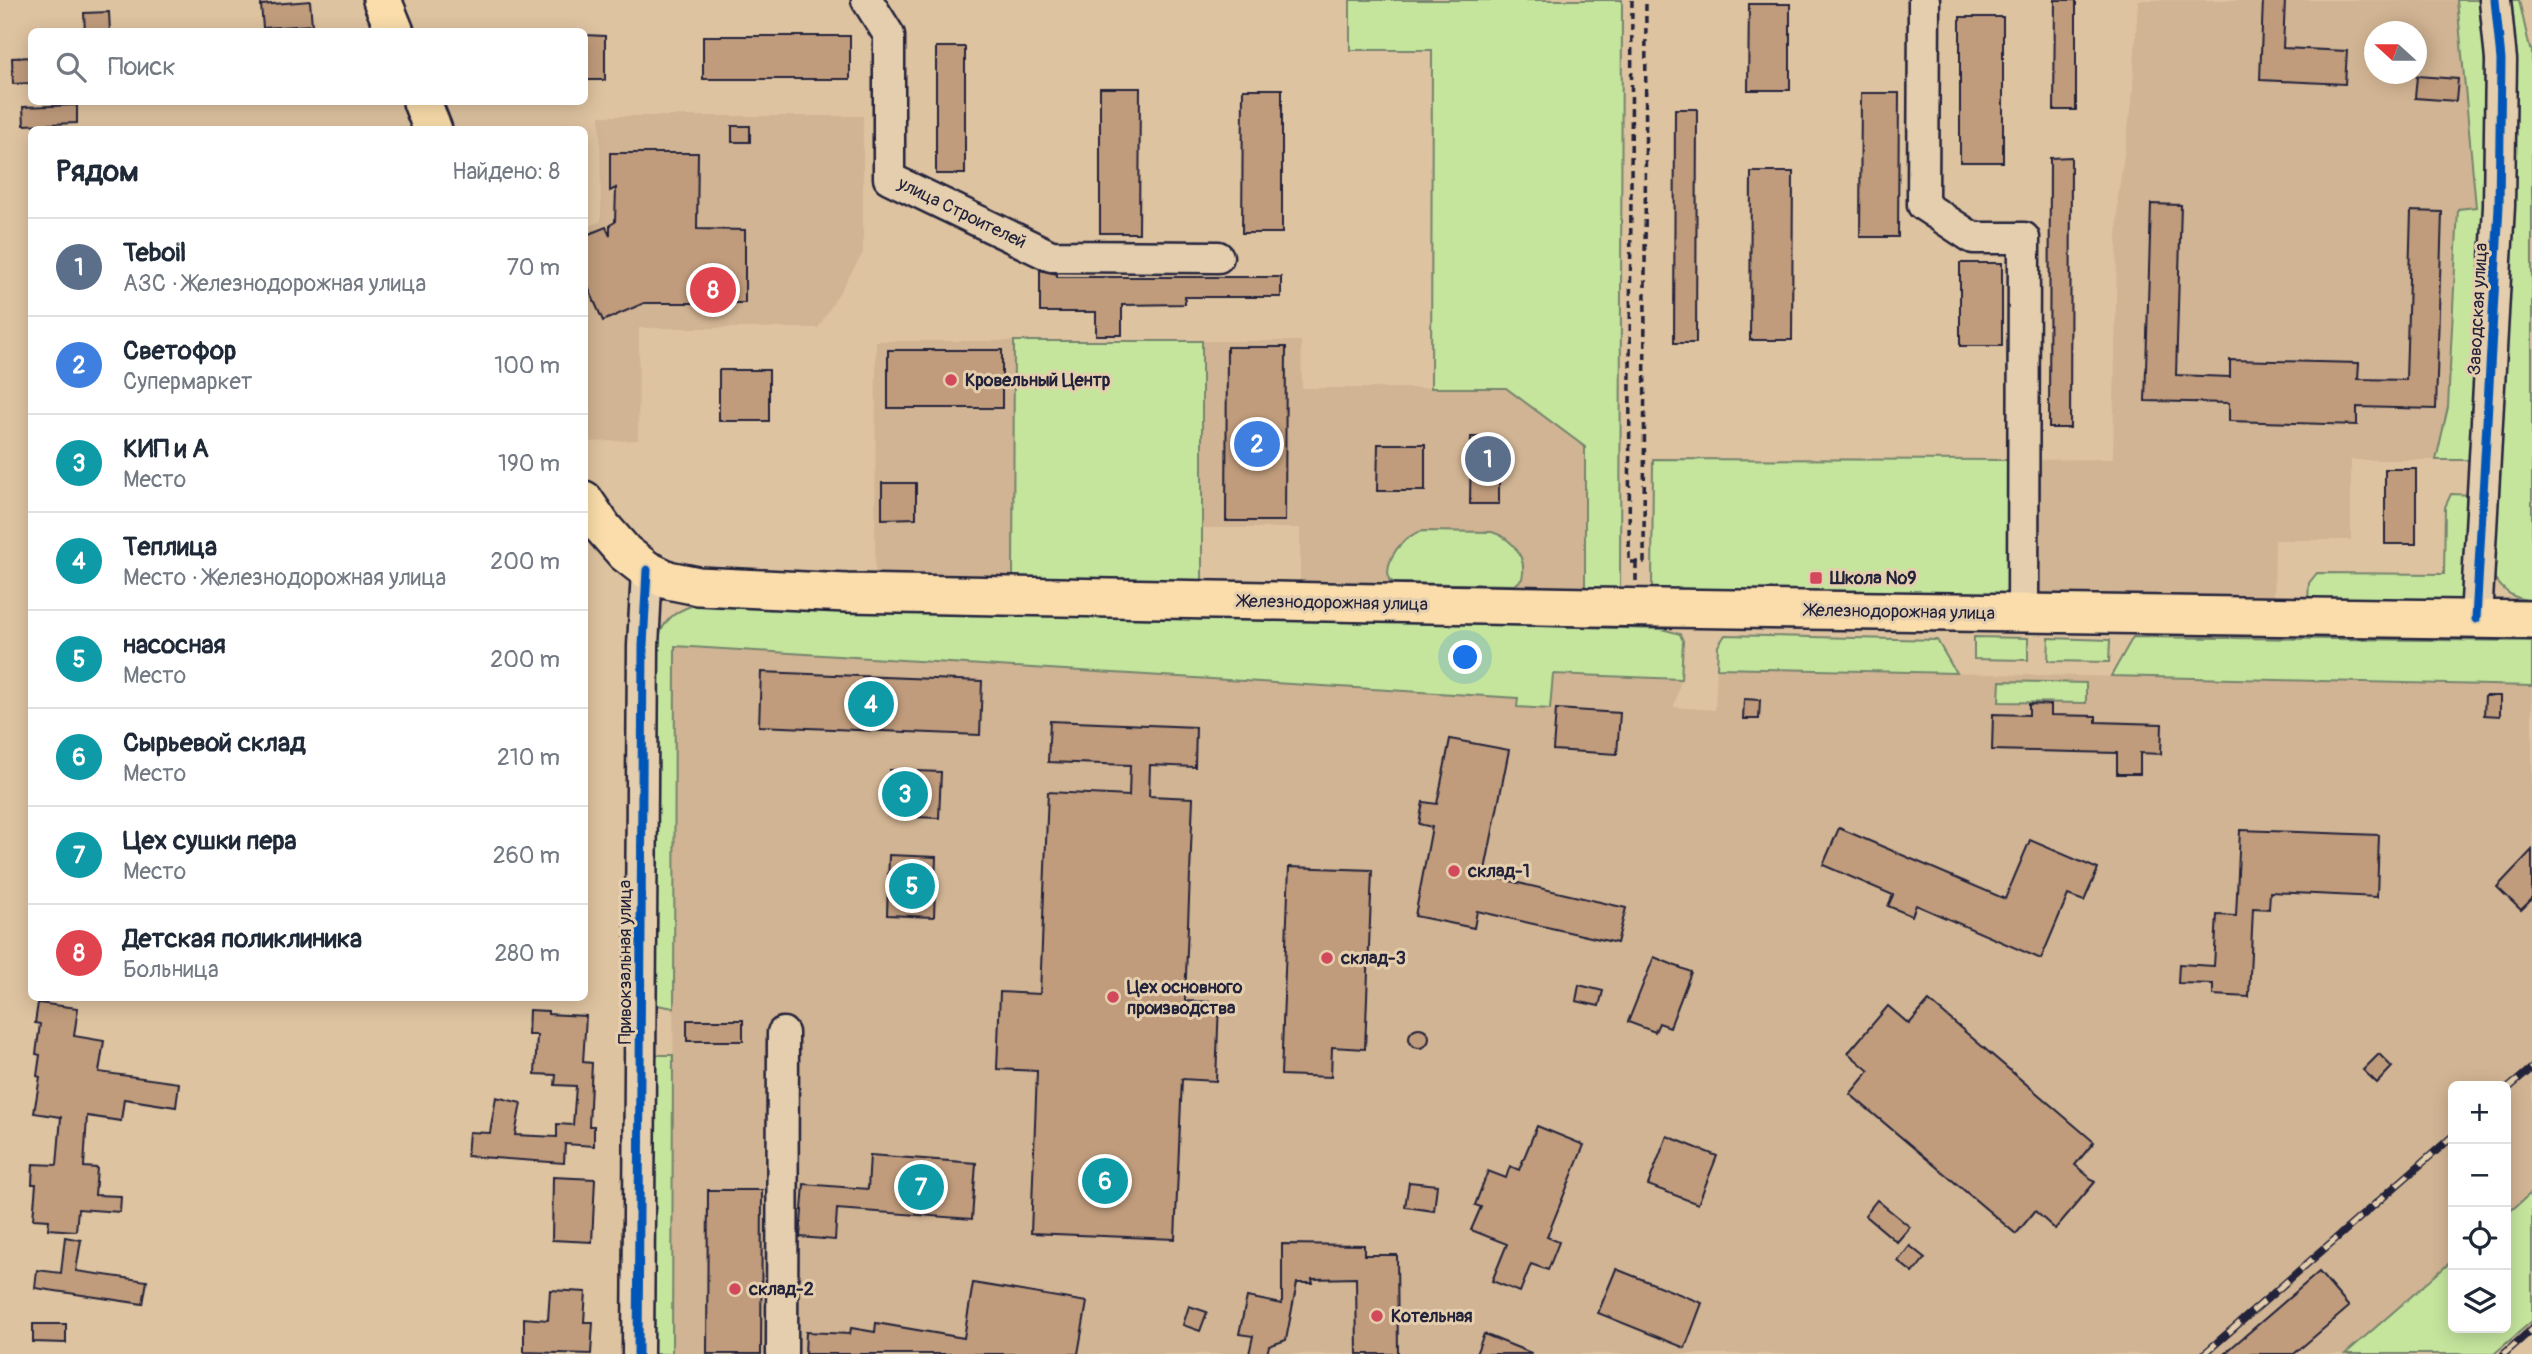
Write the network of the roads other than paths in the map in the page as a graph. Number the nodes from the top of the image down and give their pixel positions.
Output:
1 (382, 0) edge
2 (867, 0) edge
3 (1924, 0) edge
4 (2495, 0) edge
5 (393, 28) edge
6 (423, 105) edge
7 (431, 126) edge
8 (1218, 257) dead end
9 (588, 506) edge
10 (647, 570) junction
11 (2023, 613) junction
12 (2476, 619) junction
13 (2532, 620) edge
14 (783, 1033) dead end
15 (638, 1354) edge
16 (782, 1354) edge

1 - 5 main road
2 - 8 street, улица Строителей
3 - 11 street
4 - 12 street, Заводская улица
6 - 7 main road
9 - 10 main road
10 - 11 main road, Железнодорожная улица
10 - 15 street, Привокзальная улица
11 - 12 main road, Железнодорожная улица
12 - 13 main road, Железнодорожная улица
14 - 16 street

